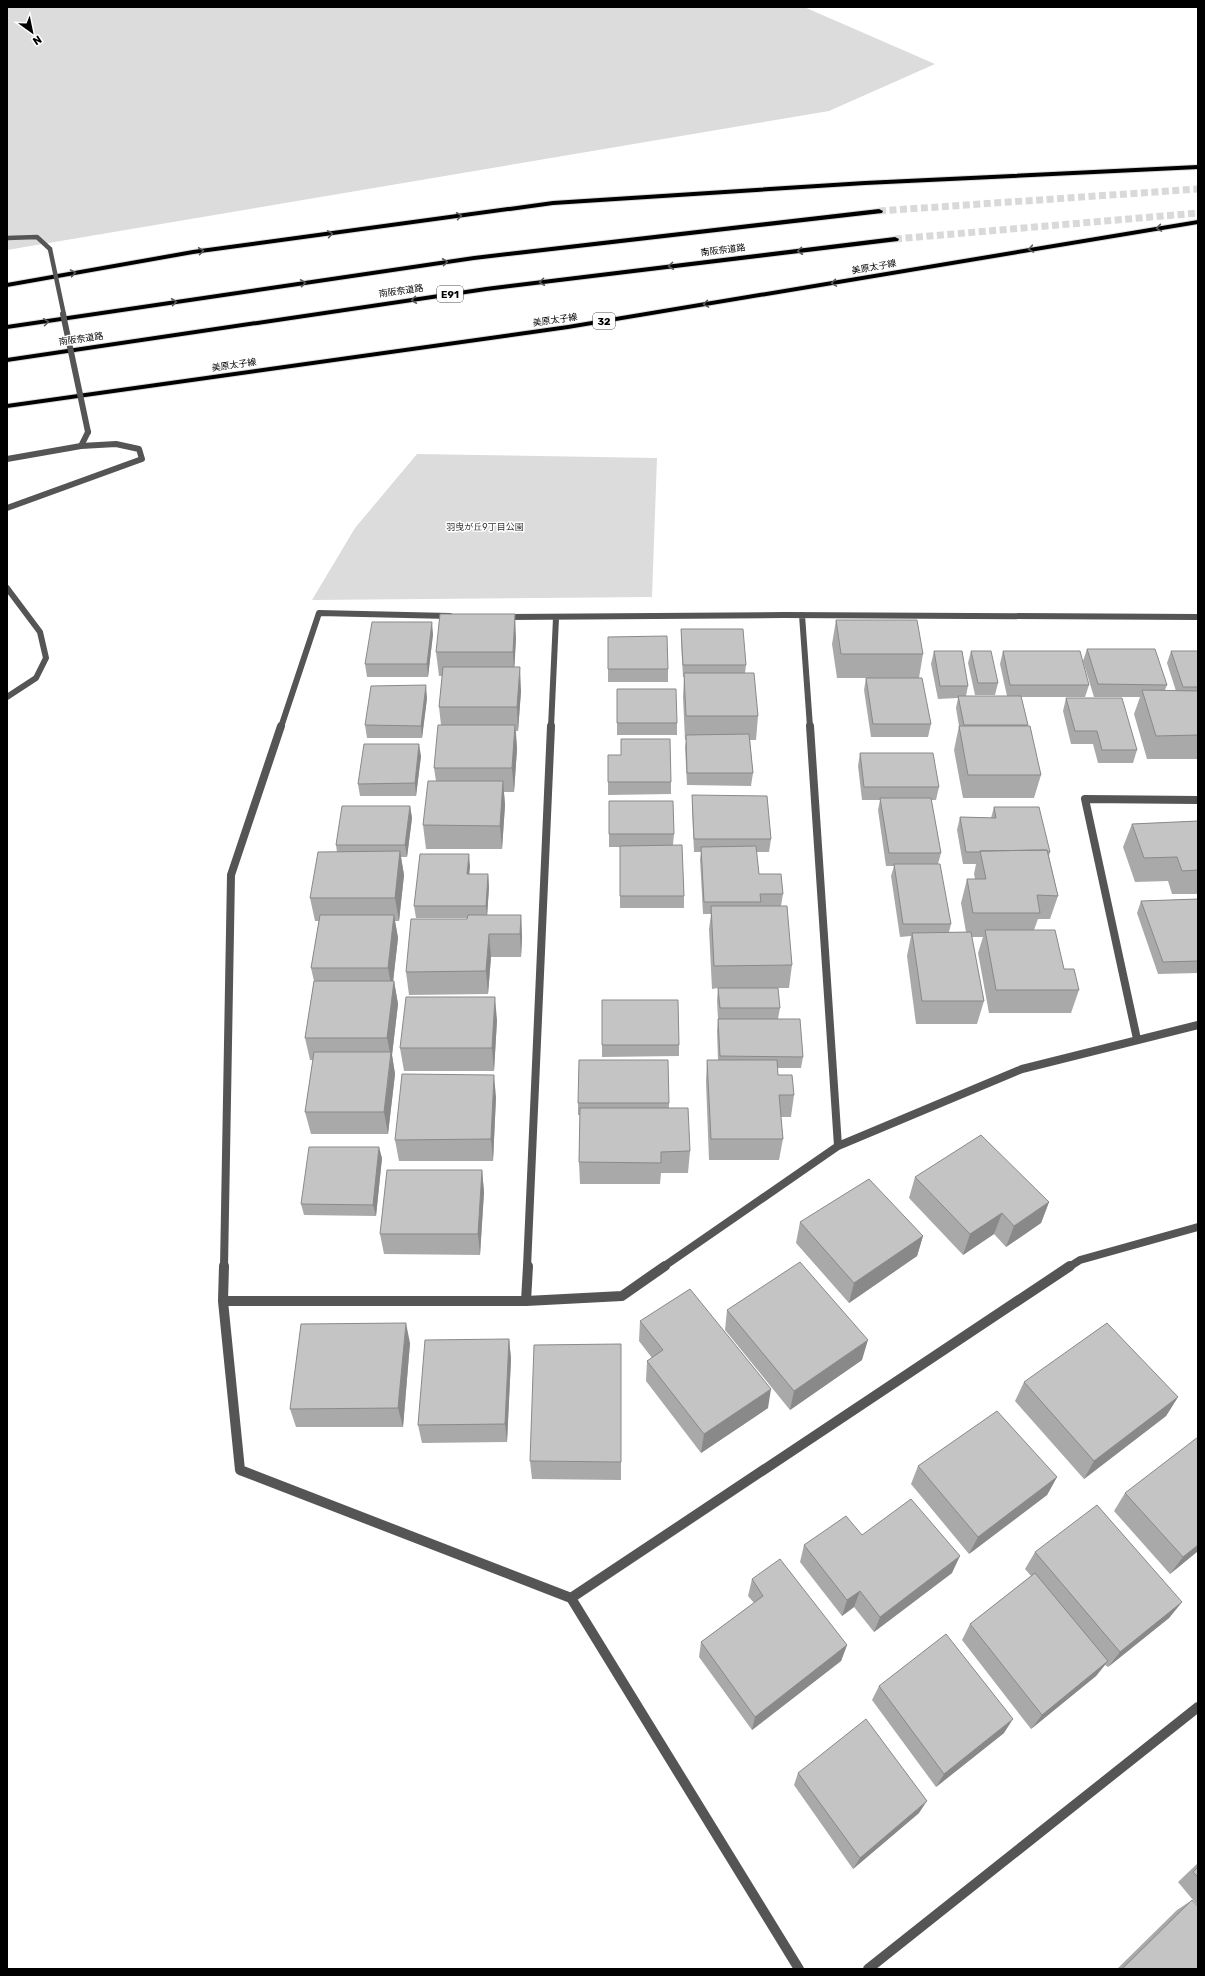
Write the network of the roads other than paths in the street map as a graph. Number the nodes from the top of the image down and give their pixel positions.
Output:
1 (1198, 167) edge
2 (879, 211) tunnel mouth
3 (1198, 222) edge
4 (7, 238) edge
5 (895, 239) tunnel mouth
6 (7, 285) edge
7 (7, 327) edge
8 (7, 360) edge
9 (7, 406) edge
10 (81, 446) junction
11 (7, 459) edge
12 (7, 508) edge
13 (7, 588) edge
14 (802, 615) junction
15 (461, 616) edge
16 (493, 617) edge
17 (1198, 617) edge
18 (556, 618) junction
19 (7, 698) edge
20 (1198, 800) edge
21 (1198, 1025) edge
22 (1137, 1039) junction
23 (838, 1146) junction
24 (1198, 1227) edge
25 (223, 1301) junction
26 (526, 1301) junction
27 (571, 1598) junction
28 (1198, 1707) edge
29 (799, 1969) edge
30 (868, 1969) edge

6 -> 1 main road
7 -> 2 highway, 南阪奈道路
3 -> 9 main road, 美原太子線 / 32
4 - 10 street, bridge
5 -> 8 highway, 南阪奈道路 / E91
10 - 11 street
10 - 12 street
13 - 19 street
14 - 17 street
14 - 18 street
14 - 23 street
15 - 25 street
16 - 18 street
18 - 26 street
20 - 22 street
21 - 22 street
22 - 23 street
23 - 26 street
24 - 27 street
25 - 26 street
25 - 27 street
27 - 29 street
28 - 30 street

